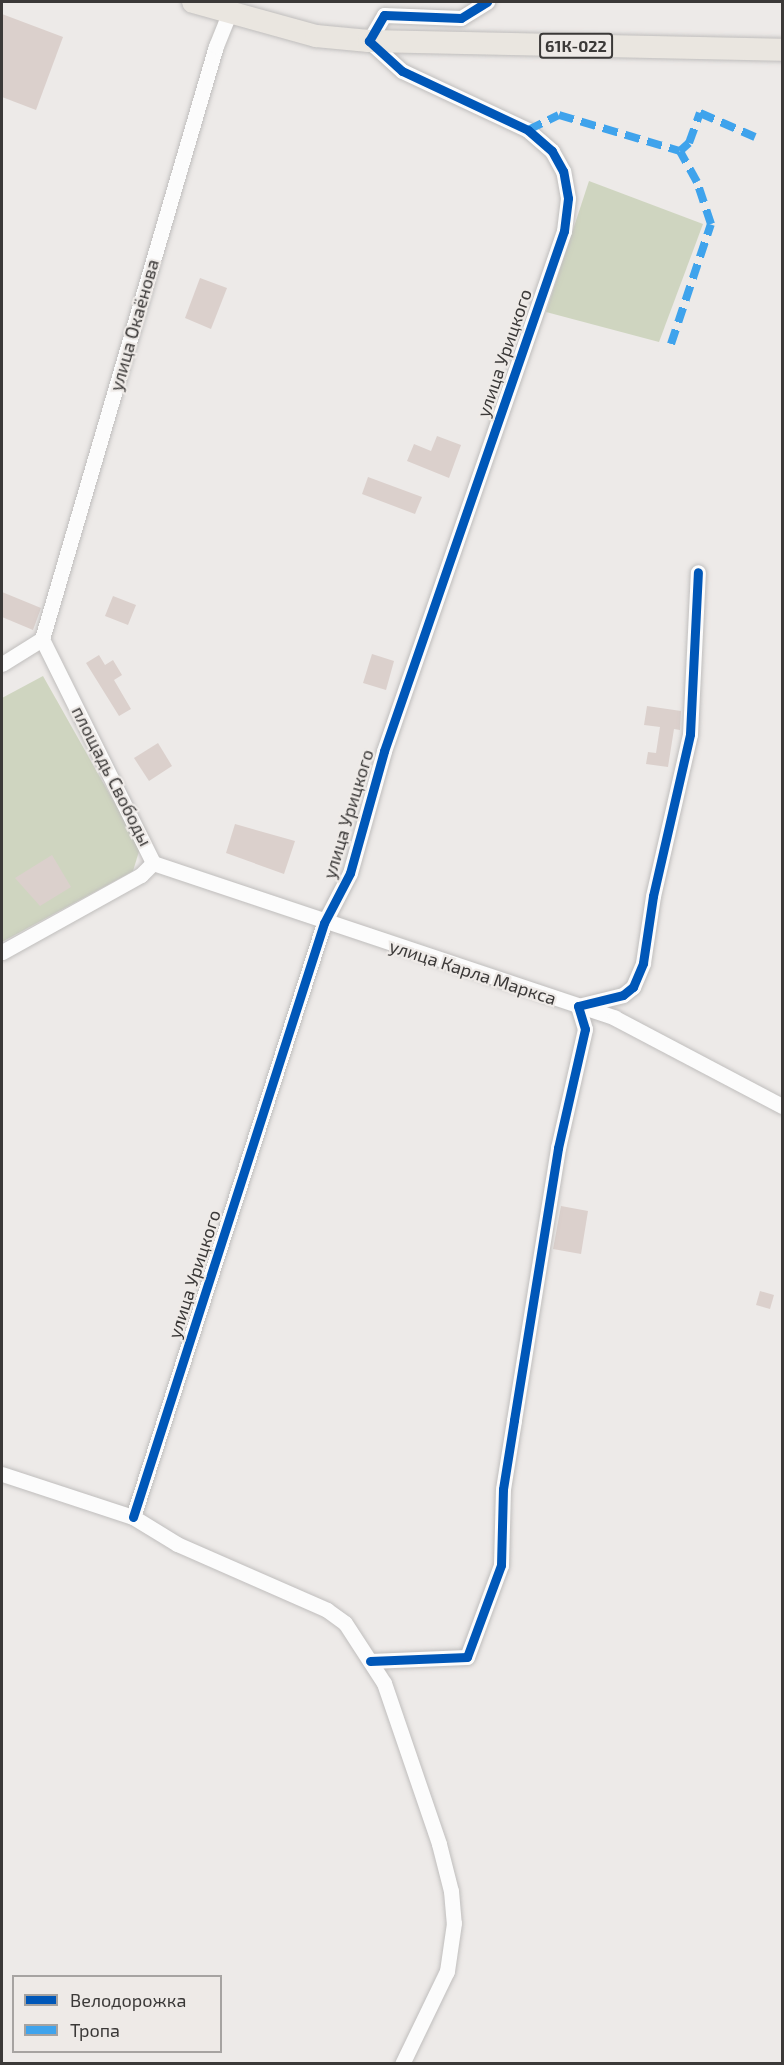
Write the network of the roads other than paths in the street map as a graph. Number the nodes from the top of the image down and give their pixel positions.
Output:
1 (193, 2) edge
2 (487, 2) edge
3 (230, 12) junction
4 (369, 41) junction
5 (783, 50) edge
6 (698, 572) dead end
7 (42, 639) junction
8 (2, 664) edge
9 (153, 863) junction
10 (324, 923) junction
11 (2, 952) edge
12 (578, 1006) junction
13 (783, 1106) edge
14 (2, 1474) edge
15 (133, 1517) junction
16 (370, 1661) junction
17 (402, 2064) edge

1 - 3 main road, 61К-022
2 - 4 street
3 - 4 main road, 61К-022
3 - 7 street, улица Окаёнова
4 - 5 main road, 61К-022
4 - 10 street, улица Урицкого
6 - 12 street
7 - 8 street
7 - 9 street, площадь Свободы
9 - 10 street, улица Карла Маркса
9 - 11 street, площадь Свободы
10 - 12 street, улица Карла Маркса
10 - 15 street, улица Урицкого
12 - 13 street, улица Карла Маркса
12 - 16 street
14 - 15 street
15 - 16 street
16 - 17 street

